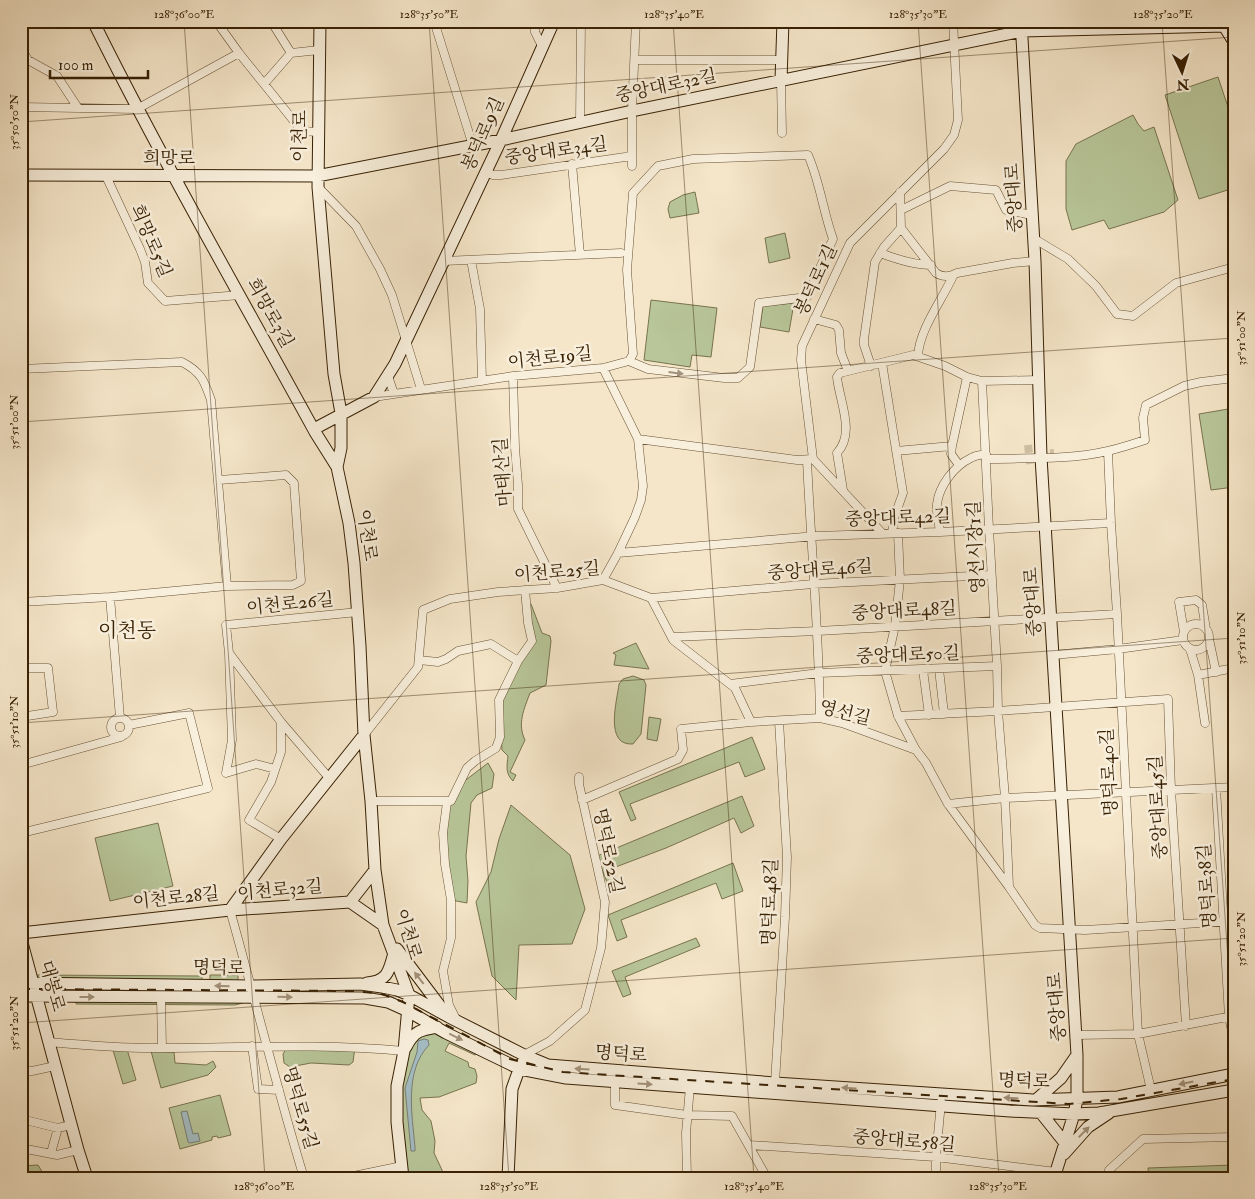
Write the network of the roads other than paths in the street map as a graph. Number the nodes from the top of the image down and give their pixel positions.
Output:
1 (93, 21) edge
2 (216, 21) edge
3 (271, 21) edge
4 (320, 21) edge
5 (434, 21) edge
6 (535, 21) edge
7 (554, 21) edge
8 (581, 21) edge
9 (636, 21) edge
10 (783, 21) edge
11 (953, 21) edge
12 (1224, 24) edge
13 (1113, 25) edge
14 (1022, 26) edge
15 (1234, 42) edge
16 (953, 45) junction
17 (542, 46) junction
18 (21, 48) edge
19 (319, 50) junction
20 (239, 53) junction
21 (291, 53) junction
22 (635, 60) junction
23 (781, 60) junction
24 (781, 80) junction
25 (264, 84) junction
26 (21, 107) edge
27 (78, 108) junction
28 (136, 109) junction
29 (632, 111) junction
30 (580, 122) junction
31 (318, 132) junction
32 (782, 132) dead end
33 (501, 140) junction
34 (473, 146) junction
35 (632, 156) junction
36 (572, 164) junction
37 (632, 166) dead end
38 (486, 172) junction
39 (21, 175) edge
40 (173, 175) junction
41 (106, 176) junction
42 (318, 182) junction
43 (900, 192) junction
44 (901, 210) junction
45 (1032, 215) junction
46 (902, 228) junction
47 (1033, 238) junction
48 (621, 253) dead end
49 (880, 253) junction
50 (580, 255) junction
51 (471, 260) junction
52 (444, 261) junction
53 (1035, 261) junction
54 (931, 266) junction
55 (1234, 267) edge
56 (953, 276) junction
57 (240, 295) junction
58 (814, 319) junction
59 (407, 342) junction
60 (918, 356) junction
61 (629, 361) junction
62 (882, 363) junction
63 (871, 366) junction
64 (603, 368) junction
65 (21, 369) edge
66 (848, 371) junction
67 (388, 376) junction
68 (513, 376) junction
69 (967, 377) junction
70 (1234, 378) edge
71 (1039, 380) junction
72 (482, 381) junction
73 (982, 381) junction
74 (421, 389) junction
75 (394, 394) junction
76 (374, 397) junction
77 (341, 413) junction
78 (314, 429) junction
79 (638, 439) junction
80 (952, 446) junction
81 (896, 451) junction
82 (1108, 451) junction
83 (987, 457) junction
84 (1041, 457) junction
85 (810, 459) junction
86 (959, 465) junction
87 (337, 467) junction
88 (219, 480) junction
89 (843, 490) junction
90 (1110, 523) junction
91 (1046, 527) junction
92 (989, 529) junction
93 (940, 532) junction
94 (895, 533) junction
95 (884, 534) junction
96 (810, 537) junction
97 (618, 554) junction
98 (991, 575) junction
99 (603, 580) junction
100 (900, 580) junction
101 (814, 584) junction
102 (227, 586) junction
103 (557, 588) junction
104 (526, 590) junction
105 (110, 597) junction
106 (651, 598) junction
107 (21, 602) edge
108 (358, 612) junction
109 (1117, 614) junction
110 (1052, 618) junction
111 (995, 622) junction
112 (895, 626) junction
113 (1206, 629) junction
114 (818, 631) junction
115 (1183, 636) junction
116 (672, 637) junction
117 (1209, 639) junction
118 (1118, 649) junction
119 (1190, 649) junction
120 (229, 653) junction
121 (1054, 655) junction
122 (419, 660) junction
123 (518, 661) junction
124 (997, 666) junction
125 (21, 668) edge
126 (1234, 668) edge
127 (939, 669) junction
128 (924, 670) junction
129 (885, 672) junction
130 (1216, 672) junction
131 (819, 673) junction
132 (1198, 675) junction
133 (730, 684) junction
134 (1121, 702) junction
135 (1055, 706) junction
136 (998, 711) junction
137 (944, 714) junction
138 (929, 715) junction
139 (898, 716) junction
140 (21, 717) edge
141 (120, 718) junction
142 (820, 718) junction
143 (779, 721) junction
144 (281, 722) junction
145 (751, 722) junction
146 (1205, 723) dead end
147 (129, 725) junction
148 (364, 735) junction
149 (122, 737) junction
150 (916, 750) junction
151 (21, 765) edge
152 (275, 769) junction
153 (579, 777) dead end
154 (330, 779) junction
155 (1234, 787) edge
156 (1216, 788) junction
157 (1171, 790) junction
158 (1125, 792) junction
159 (1060, 796) junction
160 (1005, 798) junction
161 (582, 800) junction
162 (371, 801) junction
163 (447, 802) junction
164 (948, 804) junction
165 (21, 833) edge
166 (281, 839) junction
167 (375, 870) junction
168 (1009, 887) junction
169 (350, 902) junction
170 (230, 910) junction
171 (1224, 921) junction
172 (1234, 921) edge
173 (1179, 924) junction
174 (383, 925) junction
175 (1132, 927) junction
176 (1069, 929) junction
177 (21, 933) edge
178 (388, 938) junction
179 (21, 939) edge
180 (394, 953) junction
181 (21, 983) edge
182 (34, 983) junction
183 (360, 984) junction
184 (253, 991) junction
185 (409, 995) junction
186 (21, 996) edge
187 (37, 996) junction
188 (161, 997) junction
189 (408, 1011) junction
190 (1231, 1016) edge
191 (453, 1019) junction
192 (1186, 1026) junction
193 (437, 1027) junction
194 (1138, 1034) junction
195 (1076, 1035) junction
196 (1234, 1041) edge
197 (49, 1042) junction
198 (252, 1046) junction
199 (266, 1046) junction
200 (162, 1048) junction
201 (404, 1050) junction
202 (524, 1055) junction
203 (1077, 1055) junction
204 (55, 1066) junction
205 (520, 1069) junction
206 (21, 1071) edge
207 (1234, 1074) edge
208 (614, 1082) junction
209 (775, 1083) junction
210 (690, 1087) junction
211 (279, 1090) junction
212 (1151, 1090) junction
213 (1234, 1090) edge
214 (1077, 1099) junction
215 (941, 1100) junction
216 (1036, 1100) junction
217 (1112, 1111) junction
218 (1041, 1113) junction
219 (688, 1114) junction
220 (1074, 1114) junction
221 (21, 1119) edge
222 (71, 1125) junction
223 (58, 1128) junction
224 (1234, 1137) edge
225 (1065, 1143) junction
226 (749, 1144) junction
227 (21, 1148) edge
228 (78, 1150) junction
229 (51, 1152) junction
230 (936, 1157) junction
231 (1061, 1157) junction
232 (402, 1172) edge
233 (1055, 1175) edge
234 (87, 1178) edge
235 (304, 1178) edge
236 (344, 1178) edge
237 (508, 1178) edge
238 (687, 1178) edge
239 (767, 1178) edge
240 (936, 1178) edge
241 (1107, 1178) edge

1 - 28 main road, 희망로3길
2 - 20 street
3 - 21 street
4 - 19 main road, 이천로
5 - 34 street
6 - 17 street
7 - 17 main road, 봉덕로9길
8 - 30 street
9 - 22 street
10 - 23 main road
11 - 16 street, 봉덕로1길
12 - 13 main road, 중앙대로32길
12 - 15 main road
13 - 14 main road, 중앙대로32길
14 - 16 main road, 중앙대로32길
14 - 45 main road, 중앙대로
16 - 24 main road, 중앙대로32길
16 - 43 street, 봉덕로1길
17 - 33 main road, 봉덕로9길
18 - 27 street
19 - 21 street
19 - 31 main road, 이천로
20 - 25 street
20 - 28 street
21 - 25 street
22 - 23 street
22 - 29 street
23 - 24 main road
24 - 29 main road, 중앙대로32길
24 - 32 street
25 - 31 street
26 - 27 street
27 - 28 street
28 - 40 main road, 희망로3길
29 - 30 main road, 중앙대로32길
29 - 35 street
30 - 33 main road, 중앙대로32길
31 - 42 main road, 이천로
33 - 34 main road, 중앙대로32길
33 - 38 main road, 봉덕로9길
34 - 42 main road, 중앙대로32길
35 - 36 street, 중앙대로34길
35 - 37 street
36 - 38 street, 중앙대로34길
36 - 50 street
38 - 52 main road, 봉덕로9길
39 - 41 main road, 희망로
40 - 41 main road, 희망로
40 - 42 main road, 희망로
40 - 57 main road, 희망로3길
41 - 57 street, 희망로5길
42 - 59 street
42 - 77 main road, 이천로
43 - 44 street
43 - 58 street, 봉덕로1길
44 - 45 street
44 - 46 street
45 - 47 main road, 중앙대로
46 - 49 street
46 - 54 street
47 - 53 main road, 중앙대로
47 - 55 street
48 - 50 street
49 - 54 street
49 - 63 street
50 - 51 street
51 - 52 street
51 - 72 street
52 - 59 main road, 봉덕로9길
53 - 56 street
53 - 71 main road, 중앙대로
54 - 56 street
56 - 60 street
57 - 78 main road, 희망로3길
58 - 66 street
58 - 85 street, 봉덕로1길
59 - 67 main road, 봉덕로9길
59 - 74 street
60 - 62 street
60 - 69 street
61 -> 61 street
61 - 64 street
62 - 63 street
62 - 81 street
63 - 66 street
64 - 68 street, 이천로19길
64 - 79 street, 이천로19길
65 - 88 street
66 - 89 street
67 - 75 street
67 - 76 main road, 봉덕로9길
68 - 72 street, 이천로19길
68 - 103 street, 마태산길
69 - 73 street
69 - 80 street
70 - 82 street
71 - 73 street
71 - 84 main road, 중앙대로
72 - 74 street, 이천로19길
73 - 83 street, 영선시장1길
74 - 75 street, 이천로19길
75 - 76 street, 이천로19길
76 - 77 main road
77 - 78 main road
77 - 87 main road, 이천로
78 - 87 main road, 희망로3길
79 - 85 street
79 - 97 street, 이천로19길
80 - 81 street
80 - 86 street
81 - 94 street
82 - 84 street
82 - 90 street, 명덕로40길
83 - 84 street
83 - 86 street
83 - 92 street, 영선시장1길
84 - 91 main road, 중앙대로
85 - 89 street
85 - 96 street
86 - 93 street
87 - 108 main road, 이천로
88 - 102 street
88 - 102 street
89 - 95 street
90 - 91 street, 중앙대로42길
90 - 109 street, 명덕로40길
91 - 92 street, 중앙대로42길
91 - 110 main road, 중앙대로
92 - 93 street, 중앙대로42길
92 - 98 street, 영선시장1길
93 - 94 street, 중앙대로42길
94 - 95 street, 중앙대로42길
94 - 100 street
95 - 96 street, 중앙대로42길
96 - 97 street, 중앙대로42길
96 - 101 street
97 - 99 street
98 - 100 street, 중앙대로46길
98 - 111 street, 영선시장1길
99 - 103 street, 이천로25길
99 - 106 street, 이천로25길
100 - 101 street, 중앙대로46길
100 - 112 street
101 - 106 street, 중앙대로46길
101 - 114 street
102 - 105 street
103 - 104 street, 이천로25길
104 - 122 street, 이천로25길
104 - 123 street
105 - 107 street
105 - 141 street
106 - 116 street
108 - 120 street, 이천로26길
108 - 148 main road, 이천로
109 - 110 street, 중앙대로48길
109 - 118 street, 명덕로40길
110 - 111 street, 중앙대로48길
110 - 121 main road, 중앙대로
111 - 112 street, 중앙대로48길
111 - 124 street, 영선시장1길
112 - 114 street, 중앙대로48길
112 - 129 street
113 - 115 street
113 - 115 street
113 - 117 street
114 - 116 street, 중앙대로48길
114 - 131 street
115 - 118 street
115 - 119 street
116 - 133 street
117 - 119 street
117 - 130 street
118 - 121 street
118 - 134 street, 명덕로40길
119 - 132 street
120 - 144 street
120 - 152 street
121 - 135 main road, 중앙대로
122 - 123 street
122 - 148 street
123 - 163 street
124 - 127 street, 중앙대로50길
124 - 136 street, 영선시장1길
125 - 140 street
126 - 130 street
127 - 128 street, 중앙대로50길
127 - 137 street
128 - 129 street, 중앙대로50길
128 - 138 street
129 - 131 street, 중앙대로50길
129 - 139 street
130 - 132 street
131 - 133 street, 중앙대로50길
131 - 142 street
132 - 146 street
133 - 145 street
134 - 135 street, 중앙대로45길
134 - 157 street, 중앙대로45길
134 - 158 street, 명덕로40길
135 - 136 street, 중앙대로45길
135 - 159 main road, 중앙대로
136 - 137 street
136 - 160 street, 영선시장1길
137 - 138 street
138 - 139 street
139 - 150 street
141 - 147 street
141 - 149 street
142 - 143 street, 영선길
142 - 150 street, 영선길
143 - 145 street, 영선길
143 - 209 street, 명덕로48길
144 - 152 street
144 - 154 street
145 - 161 street, 영선길
147 - 149 street
147 - 165 street
148 - 154 main road, 이천로28길
148 - 162 main road, 이천로
149 - 151 street
150 - 164 street
152 - 166 street
153 - 161 street, 명덕로52길
154 - 166 main road, 이천로28길
155 - 156 street
156 - 157 street
156 - 171 street, 명덕로38길
157 - 158 street
157 - 173 street, 중앙대로45길
158 - 159 street
158 - 175 street, 명덕로40길
159 - 160 street
159 - 176 main road, 중앙대로
160 - 164 street
160 - 168 street, 영선시장1길
161 - 202 street, 명덕로52길
162 - 163 street
162 - 167 main road, 이천로
163 - 191 street
164 - 168 street
166 - 170 main road, 이천로28길
167 - 169 main road
167 - 174 main road, 이천로
168 - 176 street
169 - 170 main road, 이천로32길
169 - 174 main road
170 - 177 main road, 이천로28길
170 - 184 street, 이천로32길
171 - 172 street
171 - 173 street
171 - 190 street, 명덕로38길
173 - 175 street
173 - 192 street, 중앙대로45길
174 - 178 main road, 이천로
175 - 176 street
175 - 194 street, 명덕로40길
176 - 195 main road, 중앙대로
178 - 180 main road, 이천로
191 -> 178 main road
179 - 182 main road, 대봉로
180 - 183 main road
180 - 185 main road, 이천로
181 - 182 main road, 명덕로
184 -> 182 main road, 명덕로
182 - 187 main road, 대봉로
183 - 184 main road, 명덕로
183 - 185 main road, 명덕로
184 - 188 main road, 명덕로
184 -> 189 main road, 명덕로
184 - 199 street, 명덕로55길
185 - 189 main road, 이천로
185 - 191 main road, 명덕로
186 - 187 main road, 명덕로
187 -> 188 main road, 명덕로
187 - 197 main road, 대봉로
188 - 200 street
189 - 193 main road, 명덕로
189 - 201 main road, 이천로
190 - 192 street
190 - 196 street, 명덕로38길
191 - 202 main road, 명덕로
192 - 194 street
193 - 201 main road
193 -> 205 main road, 명덕로
194 - 195 street
194 - 212 street, 명덕로40길
195 - 203 main road, 중앙대로
197 - 200 street
197 - 204 main road, 대봉로
198 - 199 street
198 - 200 street
198 - 211 street
199 - 201 street
199 - 211 street, 명덕로55길
201 - 232 main road, 이천로
202 - 205 main road
209 -> 202 main road, 명덕로
203 - 214 main road, 중앙대로
203 - 216 main road
204 - 206 street
204 - 222 main road, 대봉로
205 - 208 main road, 명덕로
205 - 237 main road
207 -> 212 main road, 명덕로
208 -> 210 main road, 명덕로
208 - 219 street
215 -> 209 main road, 명덕로
210 - 215 main road, 명덕로
210 - 219 street
211 - 235 street, 명덕로55길
212 - 214 main road, 명덕로
213 - 217 main road, 명덕로
214 - 216 main road, 명덕로
214 - 220 main road, 중앙대로
216 -> 215 main road, 명덕로
215 - 218 main road, 명덕로
215 - 230 street
217 - 220 main road, 명덕로
231 -> 217 main road
218 - 220 main road, 명덕로
218 - 225 main road
219 - 226 street
219 - 238 street
220 - 225 main road, 중앙대로
221 - 223 street
222 - 223 street
222 - 228 main road, 대봉로
223 - 229 street
224 - 241 street
225 - 231 main road, 중앙대로
226 - 230 street, 중앙대로58길
226 - 239 street
227 - 229 street
228 - 229 street
228 - 234 main road, 대봉로
230 - 233 street, 중앙대로58길
230 - 240 street
231 - 233 main road, 중앙대로
232 - 236 street

